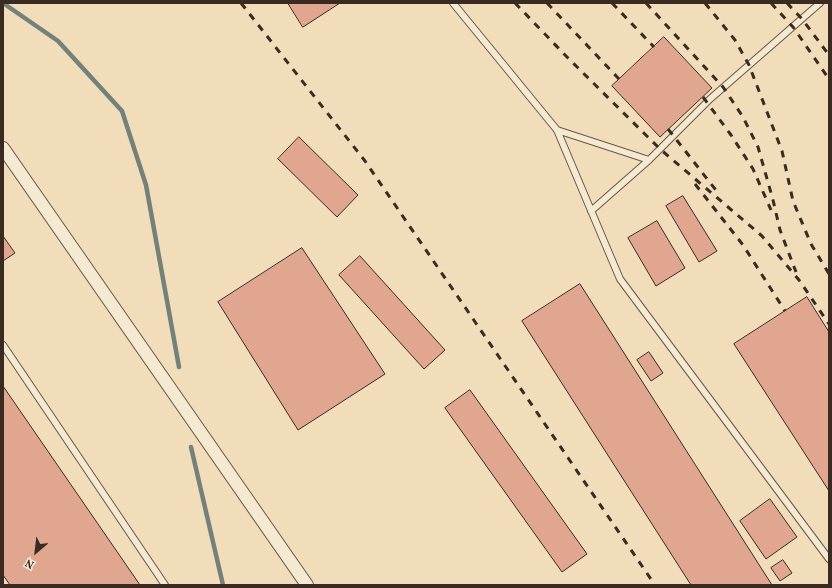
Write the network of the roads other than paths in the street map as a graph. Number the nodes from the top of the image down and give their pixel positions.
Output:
1 (453, 3) edge
2 (820, 3) edge
3 (557, 130) junction
4 (3, 148) edge
5 (649, 160) junction
6 (591, 211) junction
7 (3, 345) edge
8 (829, 559) edge
9 (165, 585) edge
10 (307, 585) edge

1 - 3 lane
2 - 5 lane
3 - 5 lane
3 - 6 lane
4 - 10 street
5 - 6 lane
6 - 8 lane
7 - 9 lane

